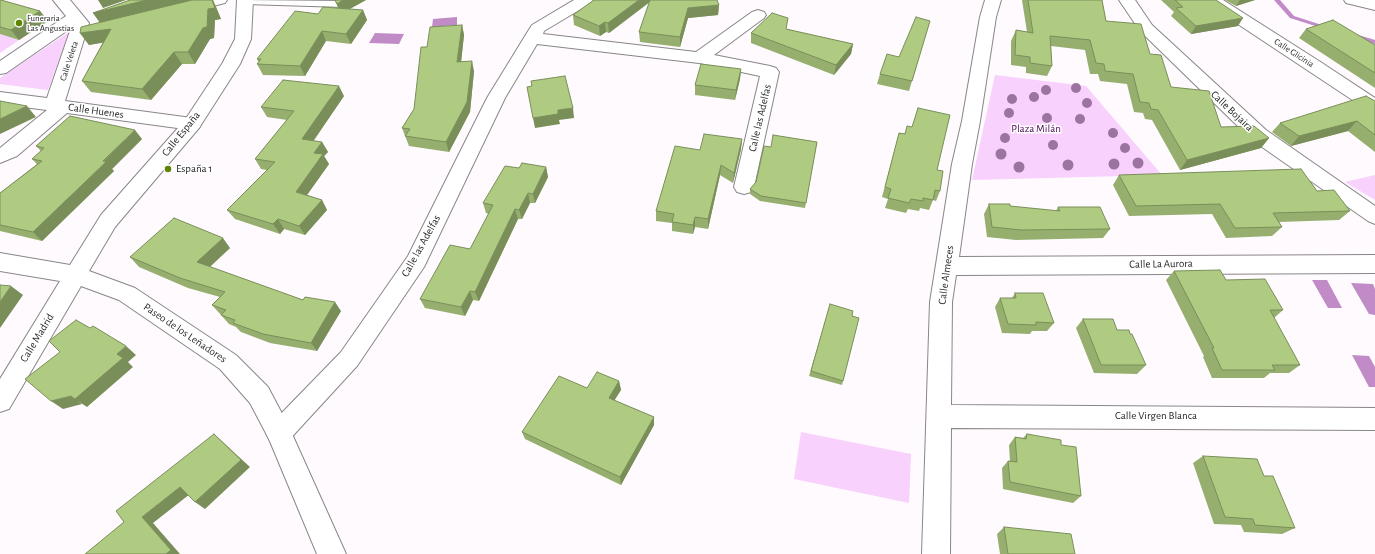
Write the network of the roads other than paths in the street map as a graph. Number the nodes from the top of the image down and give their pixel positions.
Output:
1 (219, 0) edge
2 (245, 0) edge
3 (585, 0) edge
4 (993, 0) edge
5 (1127, 0) edge
6 (1212, 0) edge
7 (1352, 0) edge
8 (343, 4) edge
9 (1375, 5) edge
10 (167, 13) edge
11 (758, 15) dead end
12 (79, 19) edge
13 (533, 38) junction
14 (0, 57) edge
15 (699, 58) junction
16 (0, 69) edge
17 (0, 98) edge
18 (59, 106) junction
19 (1375, 107) edge
20 (192, 124) junction
21 (0, 156) edge
22 (744, 187) dead end
23 (1375, 216) edge
24 (0, 262) edge
25 (1375, 264) edge
26 (946, 266) junction
27 (75, 275) junction
28 (0, 401) edge
29 (938, 416) junction
30 (1375, 419) edge
31 (279, 433) junction
32 (332, 554) edge
33 (936, 554) edge

1 - 10 street
2 - 8 lane
2 - 20 street, Calle España
3 - 13 street, Calle las Adelfas
4 - 26 street, Calle Almeces
5 - 23 street, Calle Bojaira
6 - 19 street, Calle Glicinia
7 - 9 street
11 - 15 street
12 - 14 street
12 - 16 street
12 - 18 street, Calle Veleta
13 - 15 street, Calle las Adelfas
13 - 31 street, Calle las Adelfas
15 - 22 street, Calle las Adelfas
17 - 18 street, Calle Huenes
18 - 20 street, Calle Huenes
18 - 21 street
20 - 27 street, Calle España
24 - 27 street, Paseo de los Leñadores
25 - 26 street, Calle La Aurora
26 - 29 street, Calle Almeces
27 - 28 street, Calle Madrid
27 - 31 street, Paseo de los Leñadores
29 - 30 street, Calle Virgen Blanca
29 - 33 street, Calle Almeces
31 - 32 street, Paseo de los Leñadores

